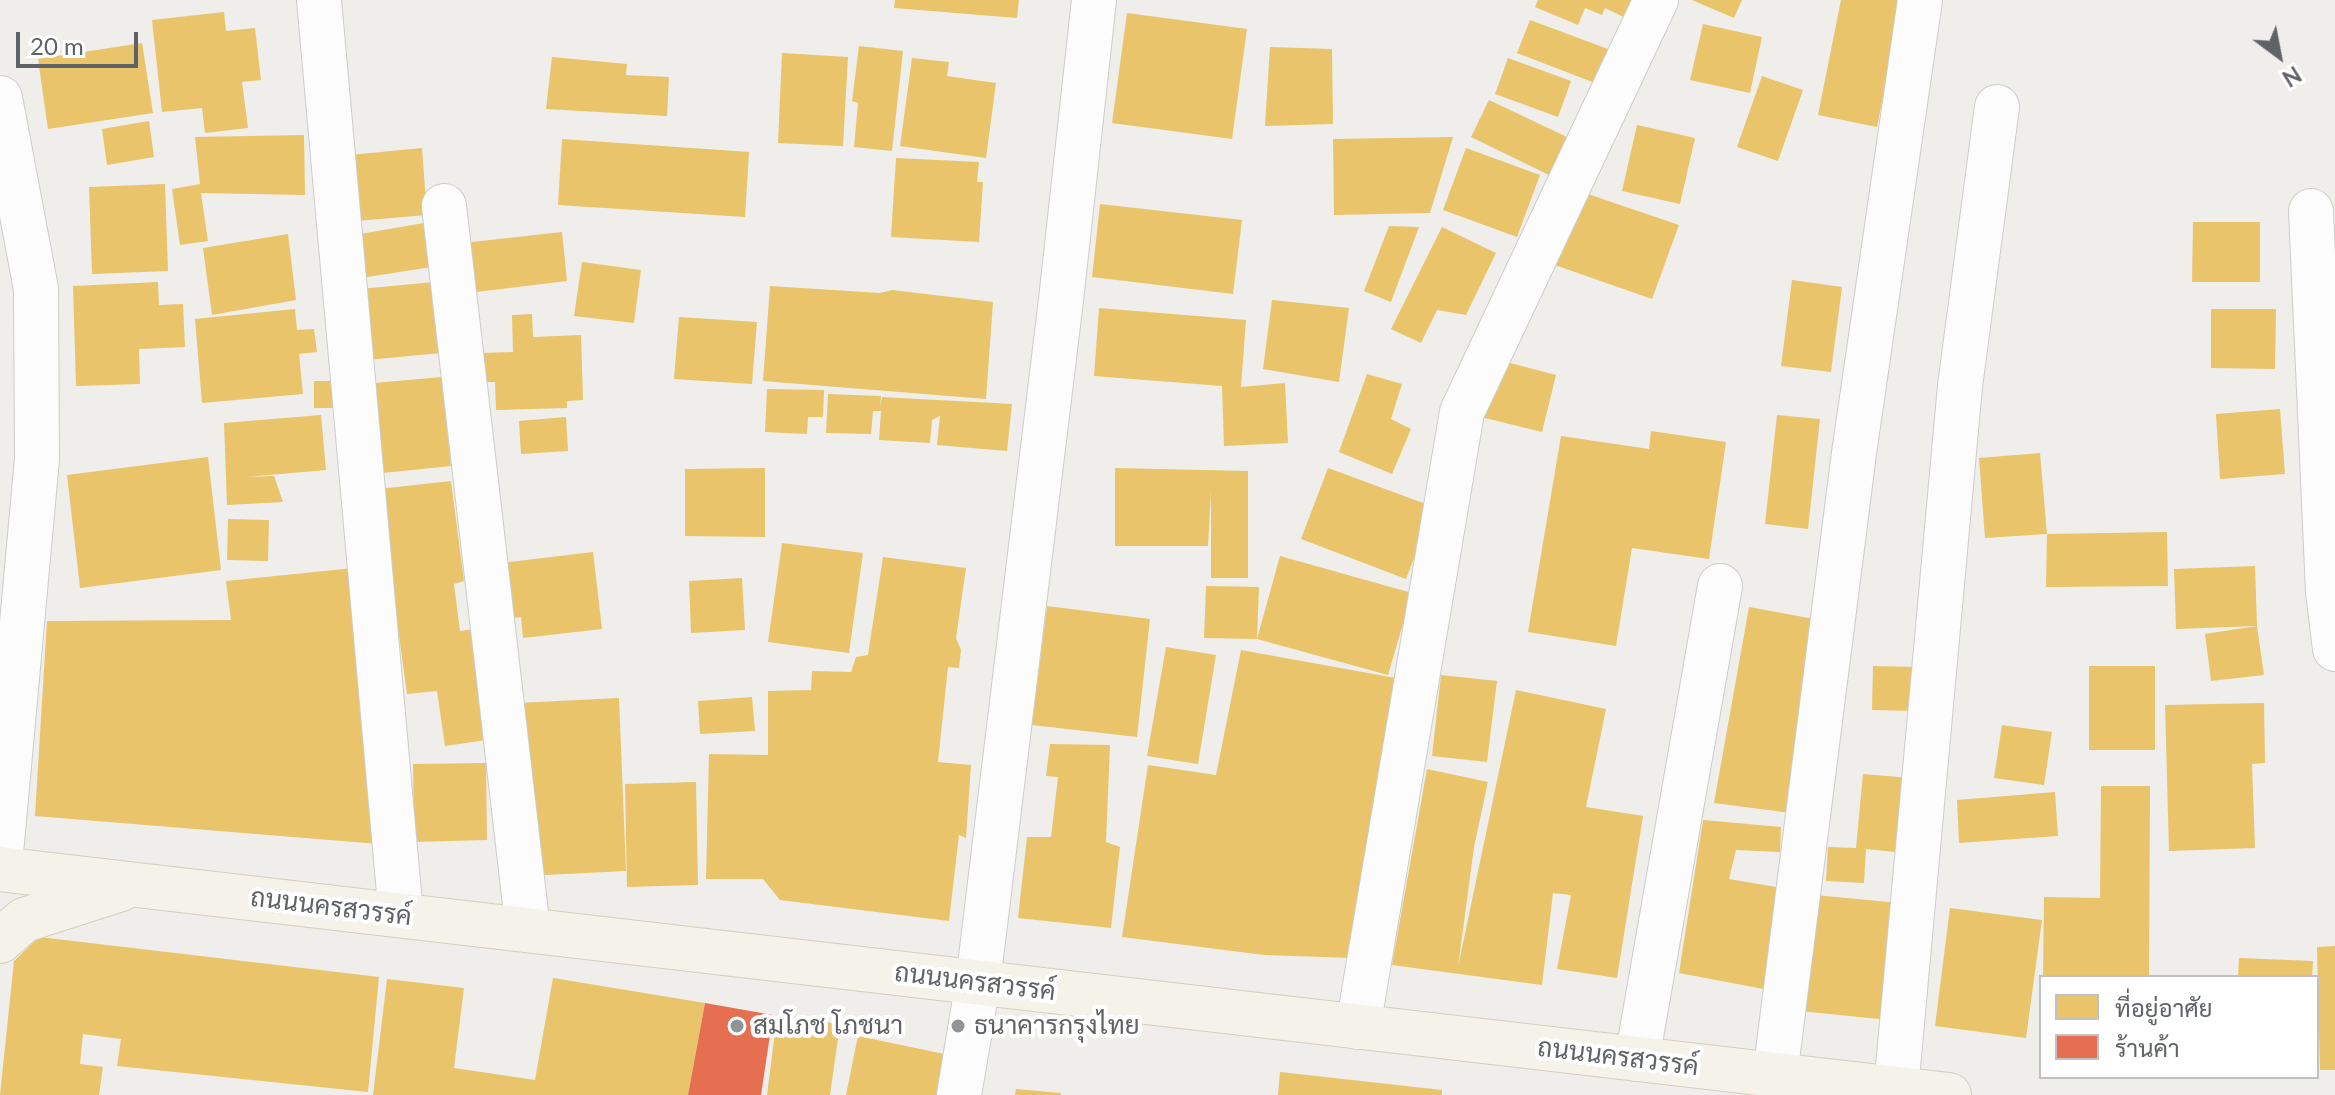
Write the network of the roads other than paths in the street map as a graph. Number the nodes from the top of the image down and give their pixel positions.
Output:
1 (319, 0) edge
2 (1094, 0) edge
3 (1656, 0) edge
4 (1920, 0) edge
5 (0, 98) edge
6 (1997, 107) dead end
7 (444, 206) dead end
8 (2311, 211) dead end
9 (1720, 586) dead end
10 (2335, 649) edge
11 (0, 866) edge
12 (134, 884) junction
13 (401, 915) junction
14 (528, 930) junction
15 (0, 941) edge
16 (978, 982) junction
17 (1358, 1027) junction
18 (1637, 1059) junction
19 (1775, 1075) junction
20 (1732, 1082) edge
21 (1896, 1089) junction
22 (959, 1095) edge
23 (1949, 1095) edge

1 - 13 street
2 - 16 street
3 - 17 street
4 - 19 street
5 - 11 street
6 - 21 street
7 - 14 street
8 - 10 street
9 - 18 street
11 - 12 main road, ถนนนครสวรรค์
12 - 13 main road, ถนนนครสวรรค์
12 - 15 main road
13 - 14 main road, ถนนนครสวรรค์
14 - 16 main road, ถนนนครสวรรค์
16 - 17 main road, ถนนนครสวรรค์
16 - 22 street
17 - 18 main road, ถนนนครสวรรค์
18 - 20 main road, ถนนนครสวรรค์
19 - 20 main road, ถนนนครสวรรค์
19 - 21 main road, ถนนนครสวรรค์
21 - 23 main road, ถนนนครสวรรค์

